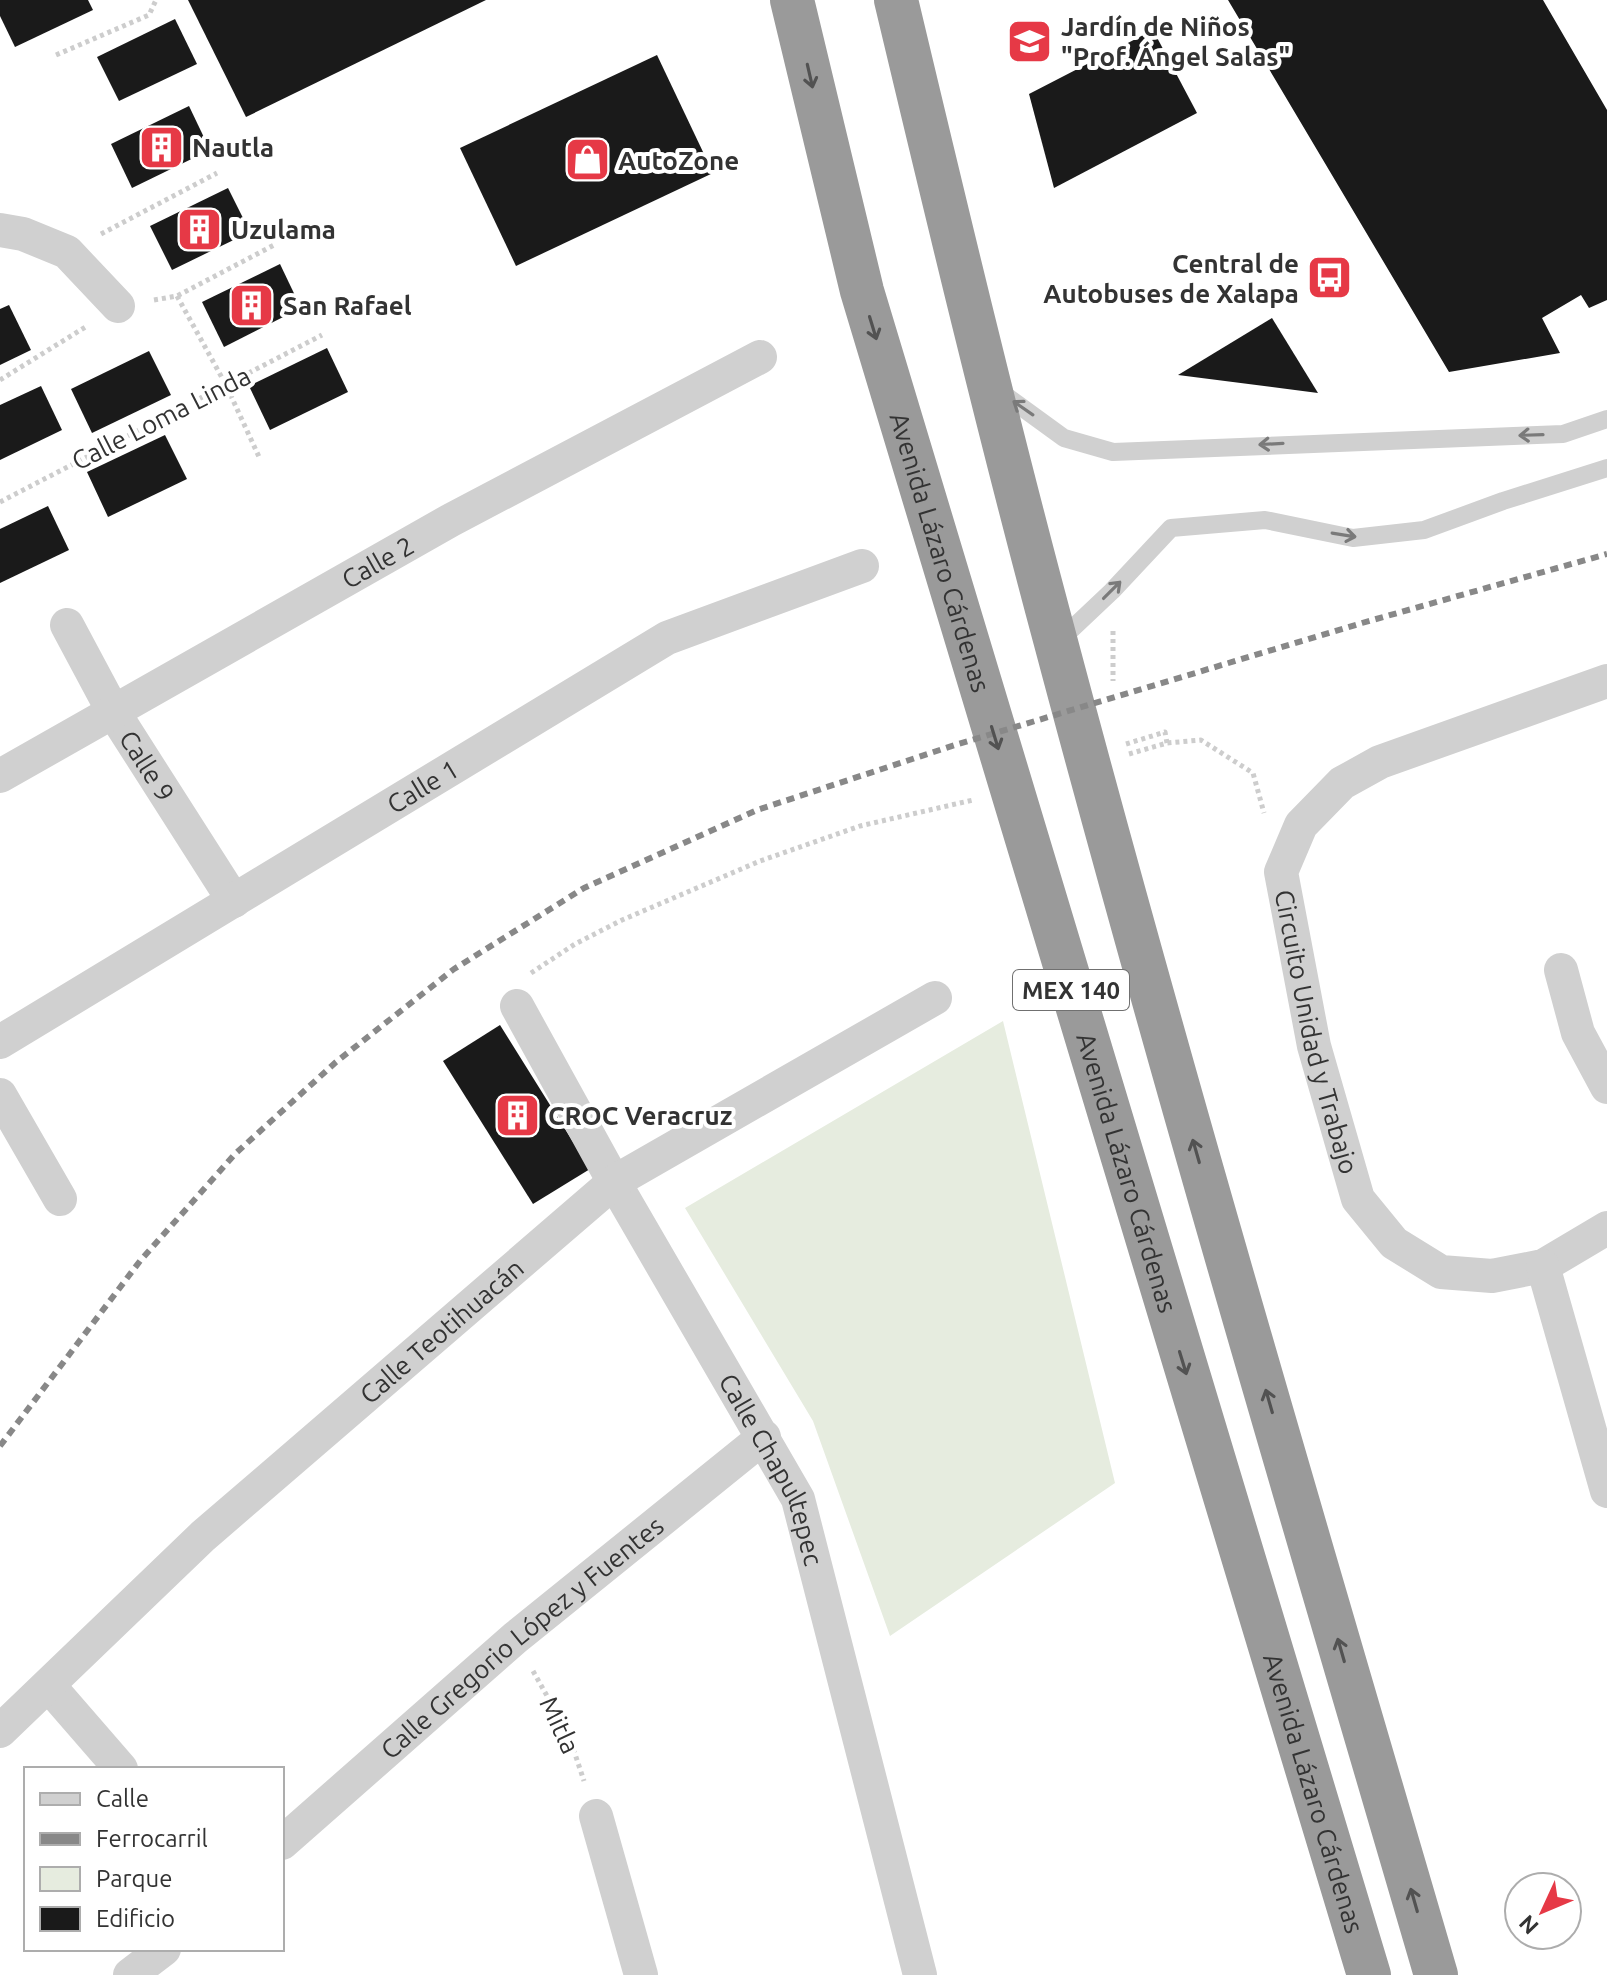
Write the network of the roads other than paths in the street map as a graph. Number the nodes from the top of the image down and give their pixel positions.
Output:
1 (792, 0) edge
2 (896, 0) edge
3 (0, 230) edge
4 (118, 306) dead end
5 (760, 357) dead end
6 (988, 383) junction
7 (1607, 419) edge
8 (1607, 468) edge
9 (862, 566) dead end
10 (67, 625) dead end
11 (1056, 643) junction
12 (1607, 681) edge
13 (114, 713) junction
14 (0, 776) edge
15 (234, 901) junction
16 (1561, 970) dead end
17 (935, 998) dead end
18 (517, 1006) road end
19 (0, 1042) edge
20 (1607, 1087) edge
21 (0, 1095) edge
22 (614, 1182) junction
23 (60, 1199) dead end
24 (1607, 1228) edge
25 (1543, 1266) junction
26 (1597, 1408) edge
27 (764, 1437) junction
28 (1607, 1491) edge
29 (49, 1686) junction
30 (0, 1731) edge
31 (119, 1767) edge
32 (596, 1816) road end
33 (284, 1841) edge
34 (161, 1951) edge
35 (172, 1951) edge
36 (130, 1975) edge
37 (165, 1975) edge
38 (641, 1975) edge
39 (920, 1975) edge
40 (1369, 1975) edge
41 (1436, 1975) edge

1 -> 40 highway, Avenida Lázaro Cárdenas / MEX 140
2 - 6 highway, MEX 140
3 - 4 street
5 - 13 street, Calle 2
7 -> 6 lane
6 - 11 highway, MEX 140
11 -> 8 lane
9 - 15 street, Calle 1
10 - 13 street, Calle 9
41 -> 11 highway, MEX 140
12 - 25 street, Circuito Unidad y Trabajo
13 - 14 street, Calle 2
13 - 15 street, Calle 9
15 - 19 street, Calle 1
16 - 20 street
17 - 22 street, Calle Teotihuacán
18 - 22 street, Calle Chapultepec
21 - 23 street
22 - 27 street, Calle Chapultepec
22 - 29 street, Calle Teotihuacán
24 - 25 street, Circuito Unidad y Trabajo
25 - 26 street
26 - 28 street
27 - 33 street, Calle Gregorio López y Fuentes
27 - 39 street, Calle Chapultepec
29 - 30 street, Calle Teotihuacán
29 - 31 street
32 - 38 street
34 - 36 street
35 - 37 street

